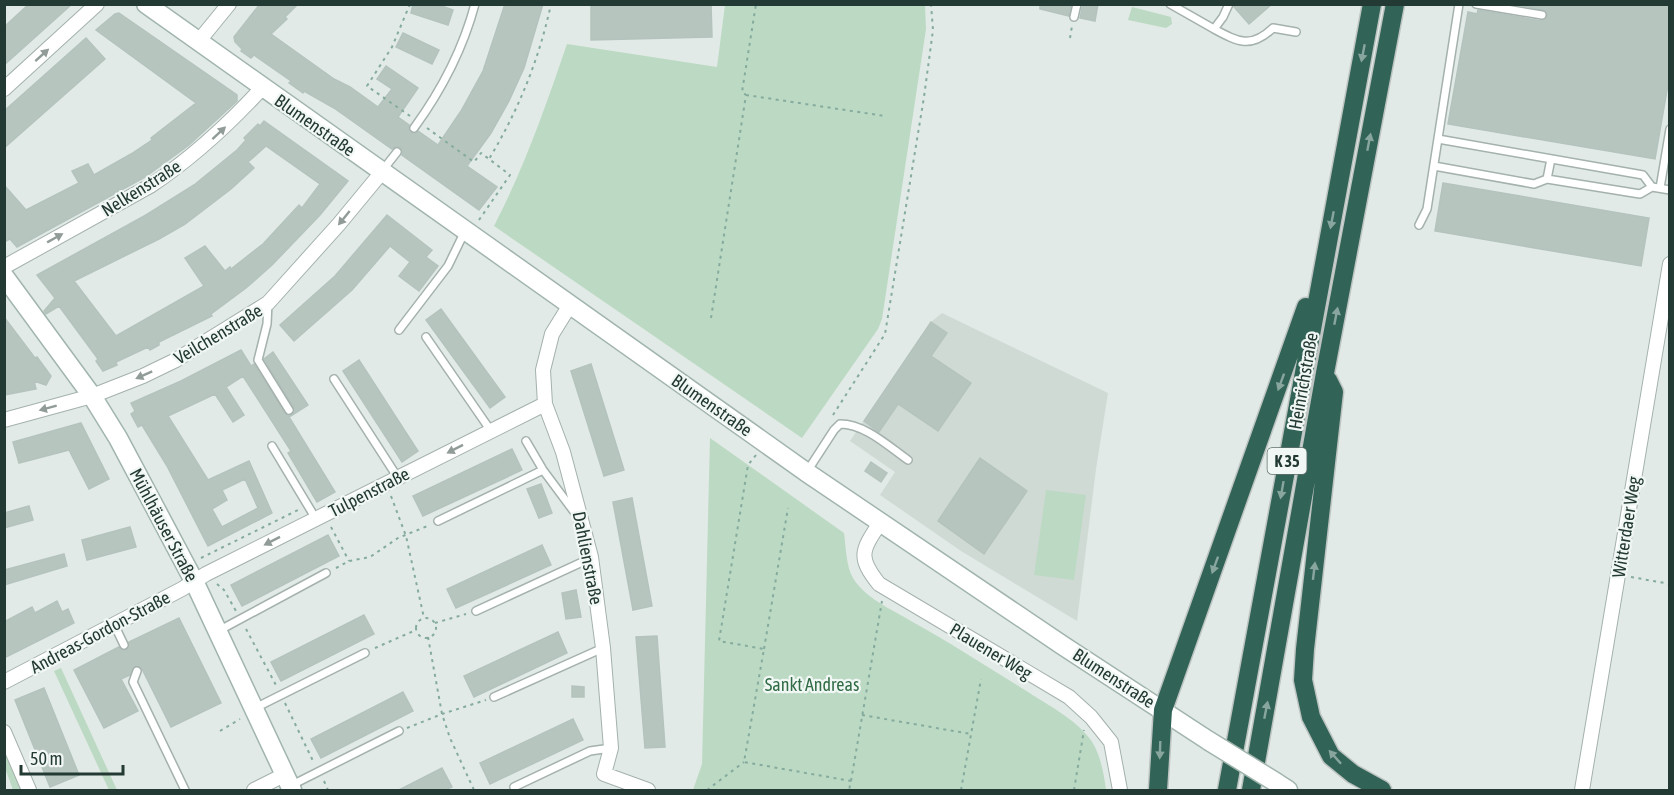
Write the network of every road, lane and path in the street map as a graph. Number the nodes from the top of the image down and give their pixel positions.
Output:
1 (98, 4) edge
2 (146, 4) edge
3 (229, 4) edge
4 (410, 4) edge
5 (475, 4) edge
6 (551, 4) edge
7 (756, 4) edge
8 (931, 4) edge
9 (1077, 4) edge
10 (1170, 4) edge
11 (1229, 4) edge
12 (1372, 4) edge
13 (1395, 4) edge
14 (1459, 4) edge
15 (1476, 4) edge
16 (1542, 15) dead end
17 (1074, 17) dead end
18 (1214, 29) junction
19 (1296, 33) dead end
20 (198, 42) junction
21 (262, 88) junction
22 (4, 89) edge
23 (746, 95) junction
24 (405, 113) dead end
25 (885, 116) dead end
26 (416, 125) joint
27 (1670, 129) edge
28 (1438, 139) junction
29 (397, 152) dead end
30 (489, 159) junction
31 (1551, 159) junction
32 (1434, 166) junction
33 (382, 172) junction
34 (1547, 178) junction
35 (1656, 187) junction
36 (1670, 190) edge
37 (1419, 225) dead end
38 (465, 231) junction
39 (1670, 264) edge
40 (4, 267) edge
41 (1323, 268) junction
42 (4, 276) edge
43 (268, 303) junction
44 (570, 305) junction
45 (711, 318) dead end
46 (399, 330) dead end
47 (426, 337) dead end
48 (1325, 373) junction
49 (334, 379) dead end
50 (92, 396) junction
51 (545, 404) junction
52 (289, 410) dead end
53 (4, 420) edge
54 (830, 420) dead end
55 (492, 431) junction
56 (526, 441) dead end
57 (764, 443) junction
58 (272, 446) dead end
59 (908, 460) dead end
60 (543, 470) junction
61 (806, 472) junction
62 (392, 481) junction
63 (788, 508) dead end
64 (321, 517) junction
65 (438, 521) joint
66 (582, 521) junction
67 (880, 523) junction
68 (406, 536) junction
69 (591, 557) junction
70 (349, 561) junction
71 (326, 573) joint
72 (1618, 575) junction
73 (200, 577) junction
74 (1670, 584) edge
75 (888, 590) junction
76 (476, 610) joint
77 (424, 618) junction
78 (241, 619) junction
79 (435, 623) junction
80 (114, 624) junction
81 (416, 630) junction
82 (218, 632) junction
83 (428, 637) junction
84 (124, 645) dead end
85 (603, 648) junction
86 (764, 649) junction
87 (365, 653) joint
88 (137, 671) dead end
89 (981, 679) dead end
90 (4, 682) edge
91 (281, 694) junction
92 (494, 697) joint
93 (1163, 710) junction
94 (247, 714) junction
95 (442, 714) junction
96 (862, 715) junction
97 (1091, 717) junction
98 (220, 731) dead end
99 (399, 731) joint
100 (4, 732) edge
101 (971, 734) junction
102 (611, 748) junction
103 (744, 762) junction
104 (319, 771) junction
105 (851, 781) junction
106 (289, 784) edge
107 (514, 787) dead end
108 (1283, 787) edge
109 (29, 790) edge
110 (185, 790) edge
111 (254, 790) edge
112 (328, 790) edge
113 (474, 790) edge
114 (648, 790) edge
115 (707, 790) edge
116 (849, 790) edge
117 (962, 790) edge
118 (1074, 790) edge
119 (1120, 790) edge
120 (1158, 790) edge
121 (1227, 790) edge
122 (1251, 790) edge
123 (1382, 790) edge
124 (1582, 790) edge

22 -> 1 street
2 - 20 street, Blumenstraße
3 - 20 street
4 - 24 path
5 - 26 lane
6 - 30 path
7 - 23 path
8 - 54 path
9 - 17 lane
10 - 18 lane
11 - 18 lane
12 -> 41 highway, Heinrichstraße / K 35
48 -> 13 highway, Heinrichstraße / K 35
14 - 28 lane
15 - 16 lane
18 - 19 lane
20 - 21 street, Blumenstraße
21 - 33 street, Blumenstraße
40 -> 21 street, Nelkenstraße
23 - 25 path
23 - 45 path
26 - 30 path
27 - 35 lane
28 - 31 lane
28 - 32 lane
29 - 33 lane
30 - 38 path
31 - 34 lane
31 - 35 lane
32 - 34 lane
32 - 37 lane
33 - 38 street, Blumenstraße
33 -> 43 street, Veilchenstraße
34 - 35 lane
35 - 36 lane
38 - 44 street, Blumenstraße
38 - 46 lane
39 - 72 street, Witterdaer Weg
41 -> 93 highway
41 -> 121 highway, Heinrichstraße / K 35
42 - 50 street, Mühlhäuser Straße
43 -> 50 street, Veilchenstraße
43 - 52 lane
44 - 51 street, Dahlienstraße
44 - 57 street, Blumenstraße
47 - 55 lane
122 -> 48 highway, Heinrichstraße / K 35
123 -> 48 highway
49 - 62 lane
50 -> 53 street, Veilchenstraße
50 - 73 street, Mühlhäuser Straße
51 - 55 street, Tulpenstraße
51 - 66 street, Dahlienstraße
55 -> 62 street, Tulpenstraße
56 - 60 lane
57 - 61 street, Blumenstraße
57 - 86 path
58 - 64 lane
59 - 61 lane
60 - 65 lane
60 - 66 lane
61 - 67 street, Blumenstraße
62 - 64 street, Tulpenstraße
62 - 68 path
63 - 86 path
64 - 70 path
64 -> 73 street, Tulpenstraße
65 - 68 path
66 - 69 street, Dahlienstraße
67 - 75 street, Plauener Weg
67 - 93 street, Blumenstraße
68 - 70 path
68 - 77 path
69 - 76 lane
69 - 85 street, Dahlienstraße
70 - 71 path
71 - 78 lane
72 - 74 path
72 - 124 street, Witterdaer Weg
73 - 78 path
73 - 80 street, Andreas-Gordon-Straße
73 - 82 street, Mühlhäuser Straße
75 - 96 path
75 - 97 street, Plauener Weg
76 - 79 path
77 - 79 path
77 - 81 path
78 - 82 lane
78 - 91 path
79 - 83 path
80 - 84 lane
80 - 90 street, Andreas-Gordon-Straße
81 - 83 path
81 - 87 path
82 - 94 street, Mühlhäuser Straße
83 - 95 path
85 - 92 lane
85 - 102 street, Dahlienstraße
86 - 103 path
87 - 91 lane
88 - 110 lane
89 - 101 path
91 - 94 lane
91 - 104 path
92 - 95 path
93 - 108 street, Blumenstraße, bridge
93 -> 120 highway
94 - 98 path
94 - 106 street, Mühlhäuser Straße
95 - 99 path
95 - 113 path
96 - 101 path
96 - 105 path
97 - 118 path
97 - 119 street, Plauener Weg
99 - 104 lane
100 - 109 street
101 - 117 path
102 - 107 lane
102 - 114 street, Dahlienstraße
103 - 105 path
103 - 115 path
104 - 106 lane
104 - 112 path
105 - 116 path
106 - 111 street

